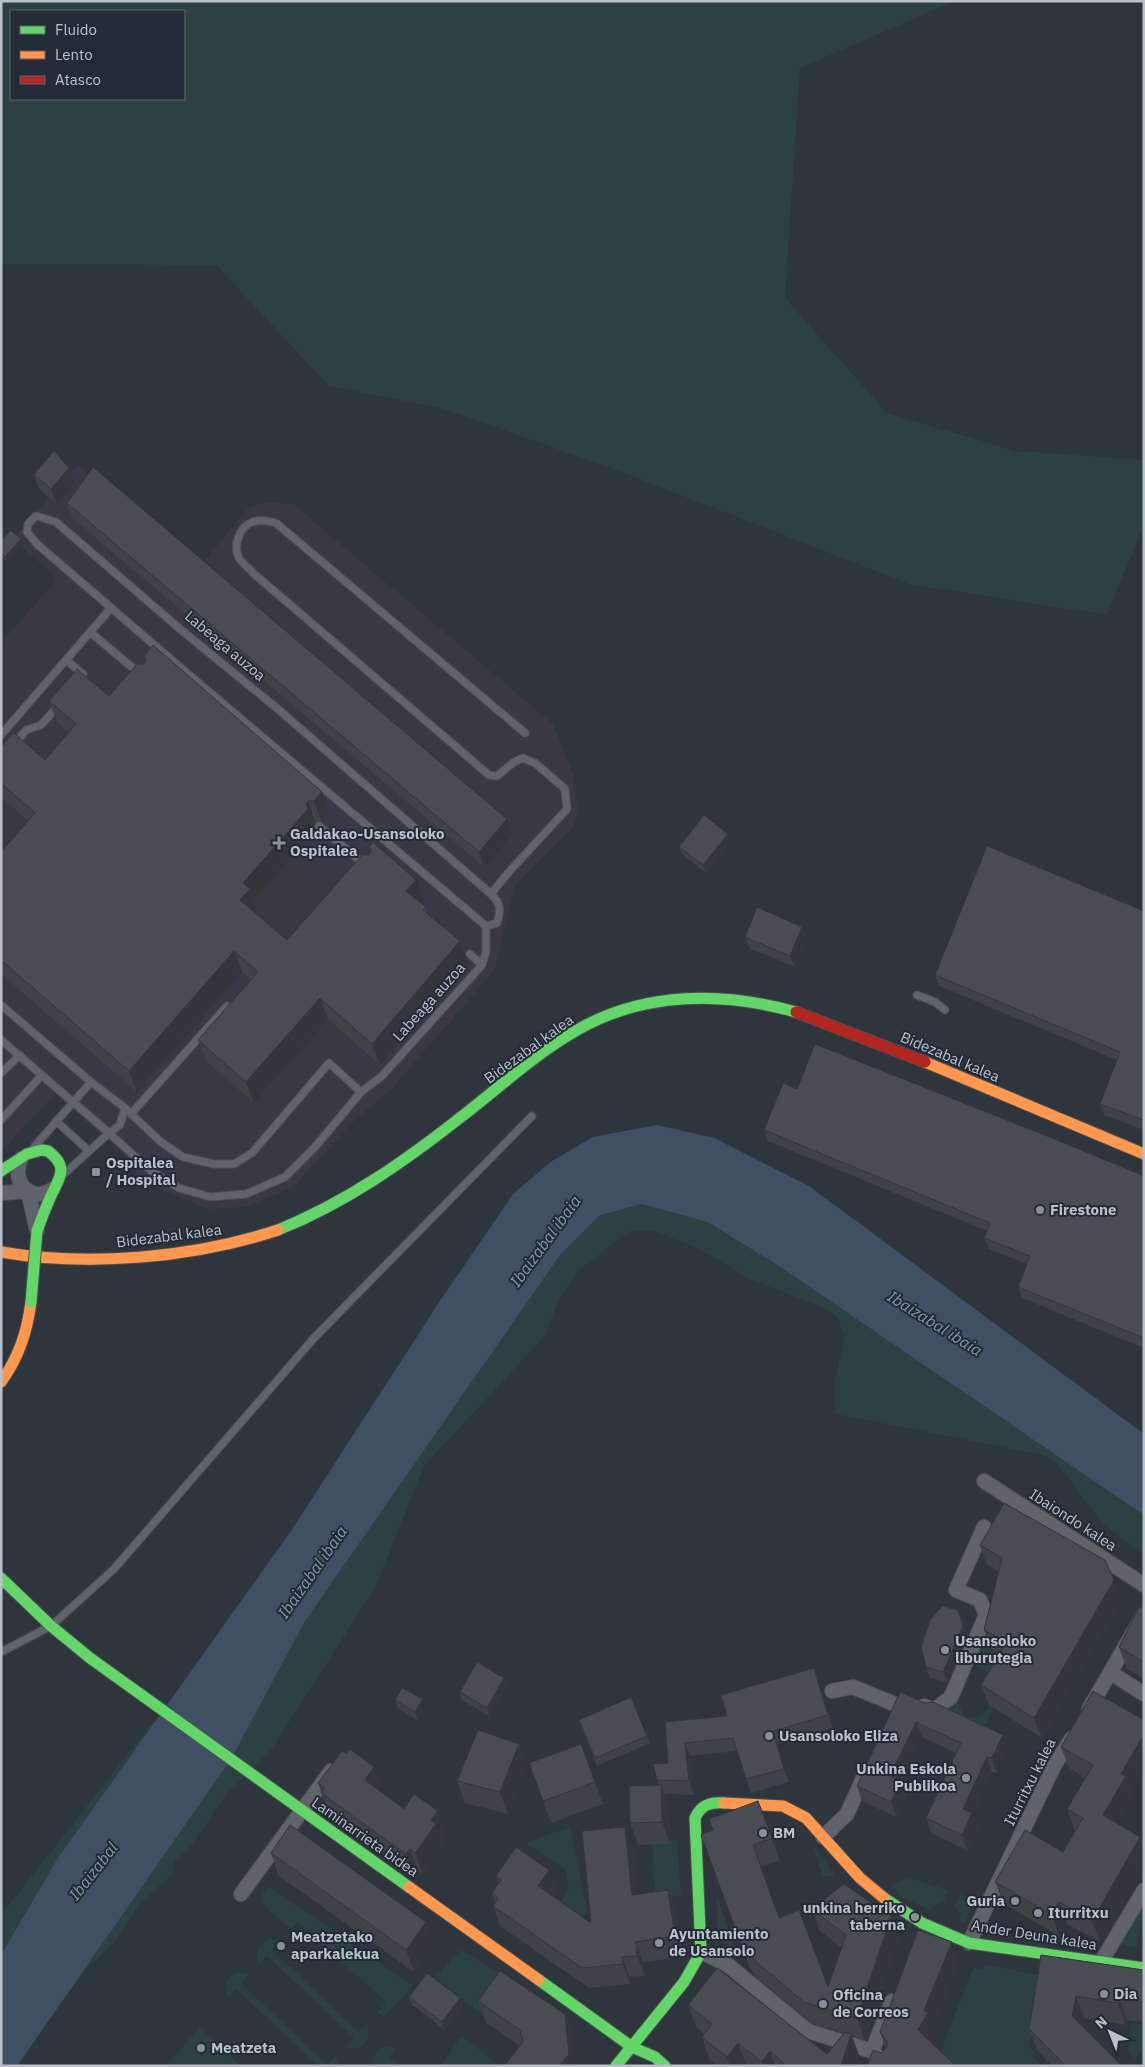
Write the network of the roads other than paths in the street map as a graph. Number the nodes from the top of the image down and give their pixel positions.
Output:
1 (111, 608) junction
2 (90, 632) junction
3 (66, 660) junction
4 (148, 681) edge
5 (79, 682) edge
6 (67, 696) edge
7 (525, 733) dead end
8 (1, 735) edge
9 (8, 753) edge
10 (319, 826) dead end
11 (373, 872) edge
12 (492, 894) junction
13 (486, 926) junction
14 (470, 954) dead end
15 (482, 965) junction
16 (917, 995) dead end
17 (1, 1005) edge
18 (227, 1006) edge
19 (945, 1010) dead end
20 (1, 1040) edge
21 (20, 1055) junction
22 (1, 1073) edge
23 (42, 1075) junction
24 (91, 1082) junction
25 (361, 1092) junction
26 (74, 1102) junction
27 (124, 1108) junction
28 (131, 1114) junction
29 (532, 1116) dead end
30 (1, 1120) edge
31 (56, 1121) junction
32 (109, 1133) junction
33 (88, 1150) junction
34 (1144, 1154) edge
35 (26, 1155) junction
36 (1, 1171) edge
37 (57, 1183) junction
38 (28, 1191) junction
39 (1, 1193) edge
40 (37, 1231) junction
41 (1, 1252) edge
42 (1, 1382) edge
43 (984, 1481) dead end
44 (984, 1527) dead end
45 (1, 1578) edge
46 (1144, 1585) edge
47 (1144, 1614) edge
48 (52, 1626) junction
49 (1, 1652) edge
50 (1111, 1673) junction
51 (832, 1691) dead end
52 (1144, 1694) edge
53 (872, 1760) edge
54 (334, 1767) edge
55 (301, 1811) junction
56 (823, 1837) junction
57 (1144, 1890) edge
58 (241, 1894) dead end
59 (969, 1943) junction
60 (701, 1952) junction
61 (1101, 1962) junction
62 (1144, 1968) edge
63 (897, 1987) edge
64 (632, 2047) junction
65 (872, 2051) junction
66 (616, 2066) edge
67 (665, 2066) edge
68 (887, 2066) edge

1 - 2 lane
1 - 12 lane, Labeaga auzoa
1 - 13 lane, Labeaga auzoa
2 - 3 lane
2 - 4 lane
3 - 5 lane
3 - 8 lane
6 - 9 lane
7 - 12 lane
10 - 11 lane
12 - 13 lane
13 - 15 lane, Labeaga auzoa
14 - 15 lane
15 - 25 lane, Labeaga auzoa
16 - 19 lane
17 - 24 lane
18 - 28 lane
20 - 21 lane
21 - 22 lane
21 - 23 lane
23 - 26 lane
23 - 30 lane
24 - 26 lane
24 - 27 lane
25 - 28 lane
25 - 32 lane, Labeaga auzoa
26 - 31 lane
26 - 32 lane, Labeaga auzoa
27 - 28 lane
27 - 32 lane
29 - 48 lane
31 - 33 lane
31 - 35 lane
32 - 33 lane
33 - 37 lane
34 - 41 main road, Bidezabal kalea
35 - 36 main road
35 - 37 main road
35 - 38 street
37 - 38 street
37 - 40 main road
38 - 39 street
38 - 40 street
40 - 42 main road, bridge
43 - 46 street, Ibaiondo kalea
44 - 51 street
45 - 48 main road
47 - 50 street, Iturritxu kalea
48 - 49 lane
48 - 55 main road, Laminarrieta bidea
50 - 52 street
50 - 59 street, Iturritxu kalea
53 - 56 street
54 - 55 street
55 - 58 street
55 - 64 main road, Laminarrieta bidea
56 - 59 main road, Ander Deuna kalea
56 - 60 main road, Ander Deuna kalea
57 - 61 street
59 - 61 main road, Ander Deuna kalea
60 - 64 main road
60 - 65 street
61 - 62 main road, Ander Deuna kalea
63 - 65 street
64 - 66 main road
64 - 67 main road, Laminarrieta bidea
65 - 68 street

